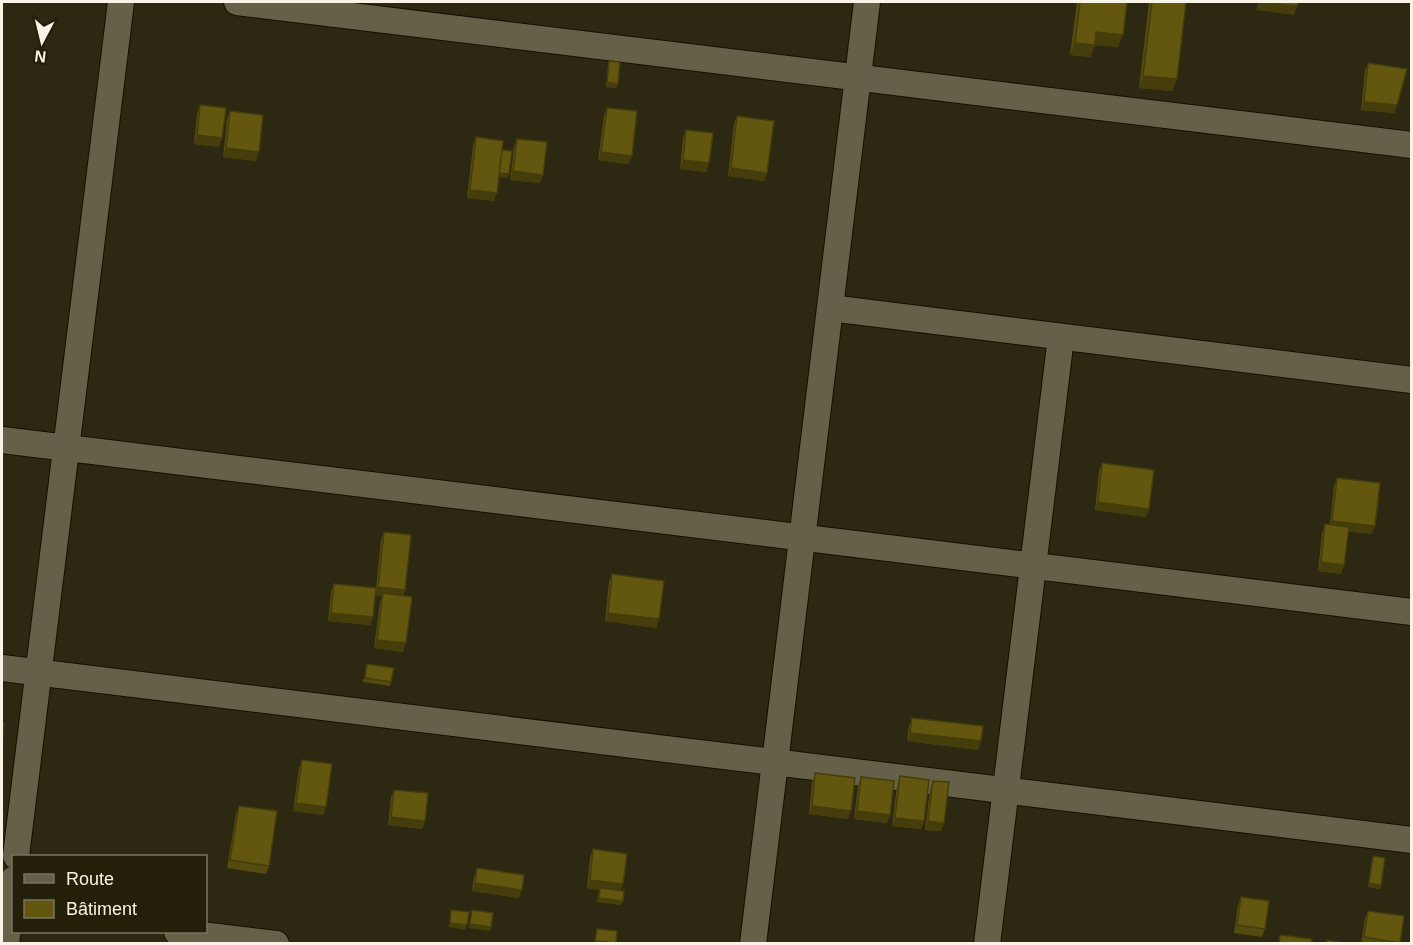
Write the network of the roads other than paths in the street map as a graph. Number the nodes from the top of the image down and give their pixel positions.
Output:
1 (121, 2) edge
2 (237, 2) edge
3 (867, 2) edge
4 (858, 77) junction
5 (1412, 145) edge
6 (830, 308) junction
7 (1061, 337) junction
8 (1412, 380) edge
9 (2, 440) edge
10 (66, 448) junction
11 (802, 538) junction
12 (1033, 566) junction
13 (1412, 612) edge
14 (2, 668) edge
15 (39, 673) junction
16 (775, 763) junction
17 (1006, 791) junction
18 (1412, 840) edge
19 (16, 855) edge
20 (12, 890) edge
21 (8, 911) edge
22 (185, 933) edge
23 (6, 944) edge
24 (276, 944) edge
25 (753, 944) edge
26 (987, 944) edge

1 - 10 street
2 - 4 street
3 - 4 street
4 - 5 street
4 - 6 street
6 - 7 street
6 - 11 street
7 - 8 street
7 - 12 street
9 - 10 street
10 - 11 street
10 - 15 street
11 - 12 street
11 - 16 street
12 - 13 street
12 - 17 street
14 - 15 street
15 - 16 street
15 - 19 street
16 - 17 street
16 - 25 street
17 - 18 street
17 - 26 street
20 - 21 street
21 - 23 street
22 - 24 street

